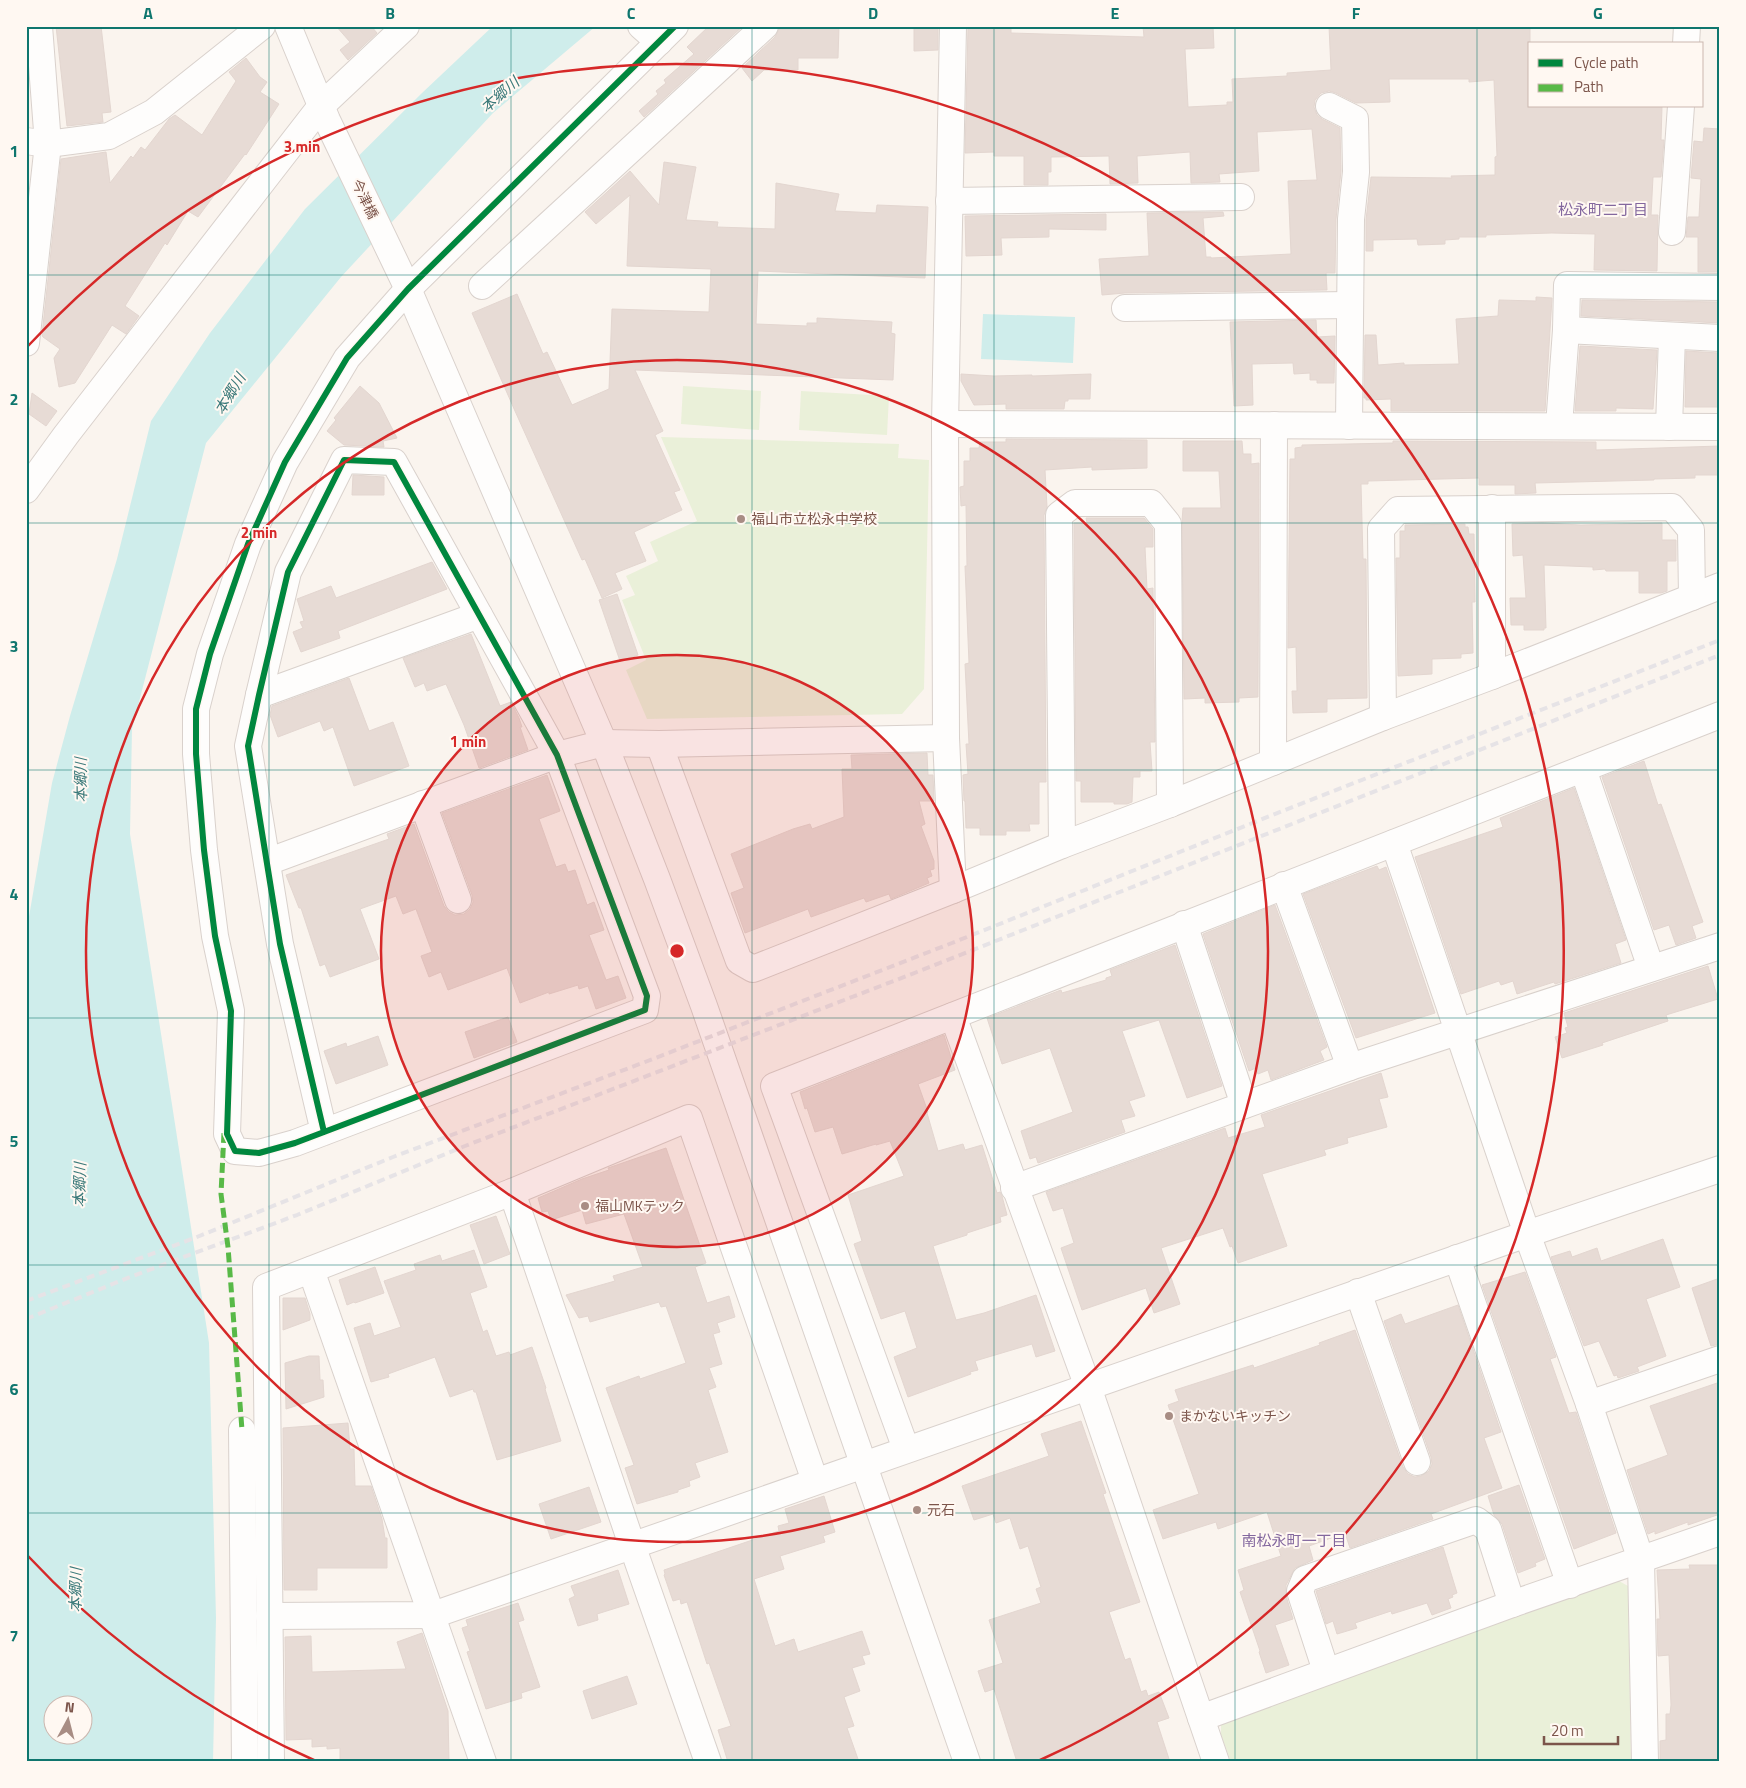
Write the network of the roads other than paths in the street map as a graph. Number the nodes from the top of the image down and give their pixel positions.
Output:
1 (39, 26) edge
2 (262, 26) edge
3 (288, 26) edge
4 (406, 26) edge
5 (765, 26) edge
6 (953, 26) edge
7 (1687, 26) edge
8 (658, 31) edge
9 (1686, 42) edge
10 (1329, 106) dead end
11 (1681, 108) edge
12 (324, 113) junction
13 (37, 143) edge
14 (1241, 197) dead end
15 (950, 201) junction
16 (1672, 232) dead end
17 (405, 283) junction
18 (482, 286) dead end
19 (1720, 287) edge
20 (1350, 305) junction
21 (1125, 308) dead end
22 (1566, 330) junction
23 (1672, 336) junction
24 (1720, 338) edge
25 (26, 343) edge
26 (945, 424) junction
27 (1274, 425) junction
28 (1349, 426) junction
29 (1559, 426) junction
30 (1669, 427) junction
31 (1720, 427) edge
32 (26, 490) edge
33 (1492, 508) junction
34 (1720, 586) edge
35 (1692, 597) junction
36 (479, 615) junction
37 (1492, 676) junction
38 (259, 695) junction
39 (1720, 715) edge
40 (1383, 717) junction
41 (946, 738) junction
42 (604, 743) junction
43 (660, 744) junction
44 (556, 754) junction
45 (1274, 762) junction
46 (1582, 769) junction
47 (423, 804) junction
48 (1170, 804) junction
49 (1394, 843) junction
50 (1062, 845) junction
51 (267, 862) junction
52 (1284, 885) junction
53 (953, 890) junction
54 (458, 900) dead end
55 (1184, 924) junction
56 (1720, 946) edge
57 (1651, 968) junction
58 (953, 1016) junction
59 (1459, 1032) junction
60 (1350, 1068) junction
61 (1244, 1105) junction
62 (324, 1132) junction
63 (1720, 1169) edge
64 (1014, 1188) junction
65 (512, 1192) junction
66 (1527, 1234) junction
67 (1458, 1258) junction
68 (310, 1270) junction
69 (1358, 1292) junction
70 (1720, 1359) edge
71 (1088, 1387) junction
72 (1589, 1404) junction
73 (242, 1430) dead end
74 (906, 1449) junction
75 (1418, 1462) dead end
76 (864, 1464) junction
77 (815, 1481) junction
78 (1720, 1532) edge
79 (632, 1545) junction
80 (1641, 1560) junction
81 (1570, 1585) junction
82 (1512, 1604) junction
83 (433, 1615) junction
84 (269, 1616) junction
85 (1326, 1671) junction
86 (1201, 1718) junction
87 (245, 1762) edge
88 (270, 1762) edge
89 (483, 1762) edge
90 (708, 1762) edge
91 (967, 1762) edge
92 (1216, 1762) edge
93 (1645, 1762) edge

1 - 13 street
2 - 13 street
3 - 12 street, 今津橋
4 - 12 street
5 - 18 street
6 - 15 street
7 - 9 street
8 - 17 street
10 - 20 street
11 - 16 street
12 - 17 street, 今津橋
12 - 32 street
13 - 25 street
14 - 15 street
15 - 26 street
17 - 42 street, 今津橋
17 - 62 street
19 - 22 street
20 - 21 street
20 - 28 street
22 - 23 street
22 - 29 street
23 - 24 street
23 - 30 street
26 - 27 street
26 - 41 street
27 - 28 street
27 - 45 street
28 - 29 street
29 - 30 street
30 - 31 street
33 - 35 street
33 - 37 street
33 - 40 street
34 - 35 street
35 - 37 street
36 - 38 street
36 - 38 street
36 - 44 street
37 - 40 street
38 - 51 street
39 - 46 street
40 - 45 street
41 - 43 street
41 - 53 street
42 - 43 street
42 - 44 street
42 - 76 street, 今津橋
43 - 53 street
44 - 47 street
44 - 62 street
45 - 48 street
46 - 49 street
46 - 57 street
47 - 51 street
47 - 54 street
48 - 50 street
48 - 50 street
49 - 52 street
49 - 59 street
50 - 53 street
51 - 62 street
52 - 55 street
52 - 60 street
55 - 58 street
55 - 61 street
56 - 57 street
57 - 59 street
58 - 64 street
58 - 74 street
59 - 60 street
59 - 66 street
60 - 61 street
61 - 64 street
63 - 66 street
64 - 71 street
65 - 68 street
65 - 77 street
65 - 79 street
66 - 67 street
66 - 72 street
67 - 69 street
67 - 81 street
68 - 83 street
68 - 84 street
69 - 71 street
69 - 75 street
70 - 72 street
71 - 74 street
71 - 86 street
72 - 80 street
73 - 87 street
74 - 76 street
76 - 77 street
76 - 91 street, 今津橋
77 - 79 street
78 - 80 street
79 - 83 street
79 - 90 street
80 - 81 street
80 - 93 street
81 - 82 street
82 - 85 street
82 - 85 street
83 - 84 street
83 - 89 street
84 - 88 street
85 - 86 street
86 - 92 street

